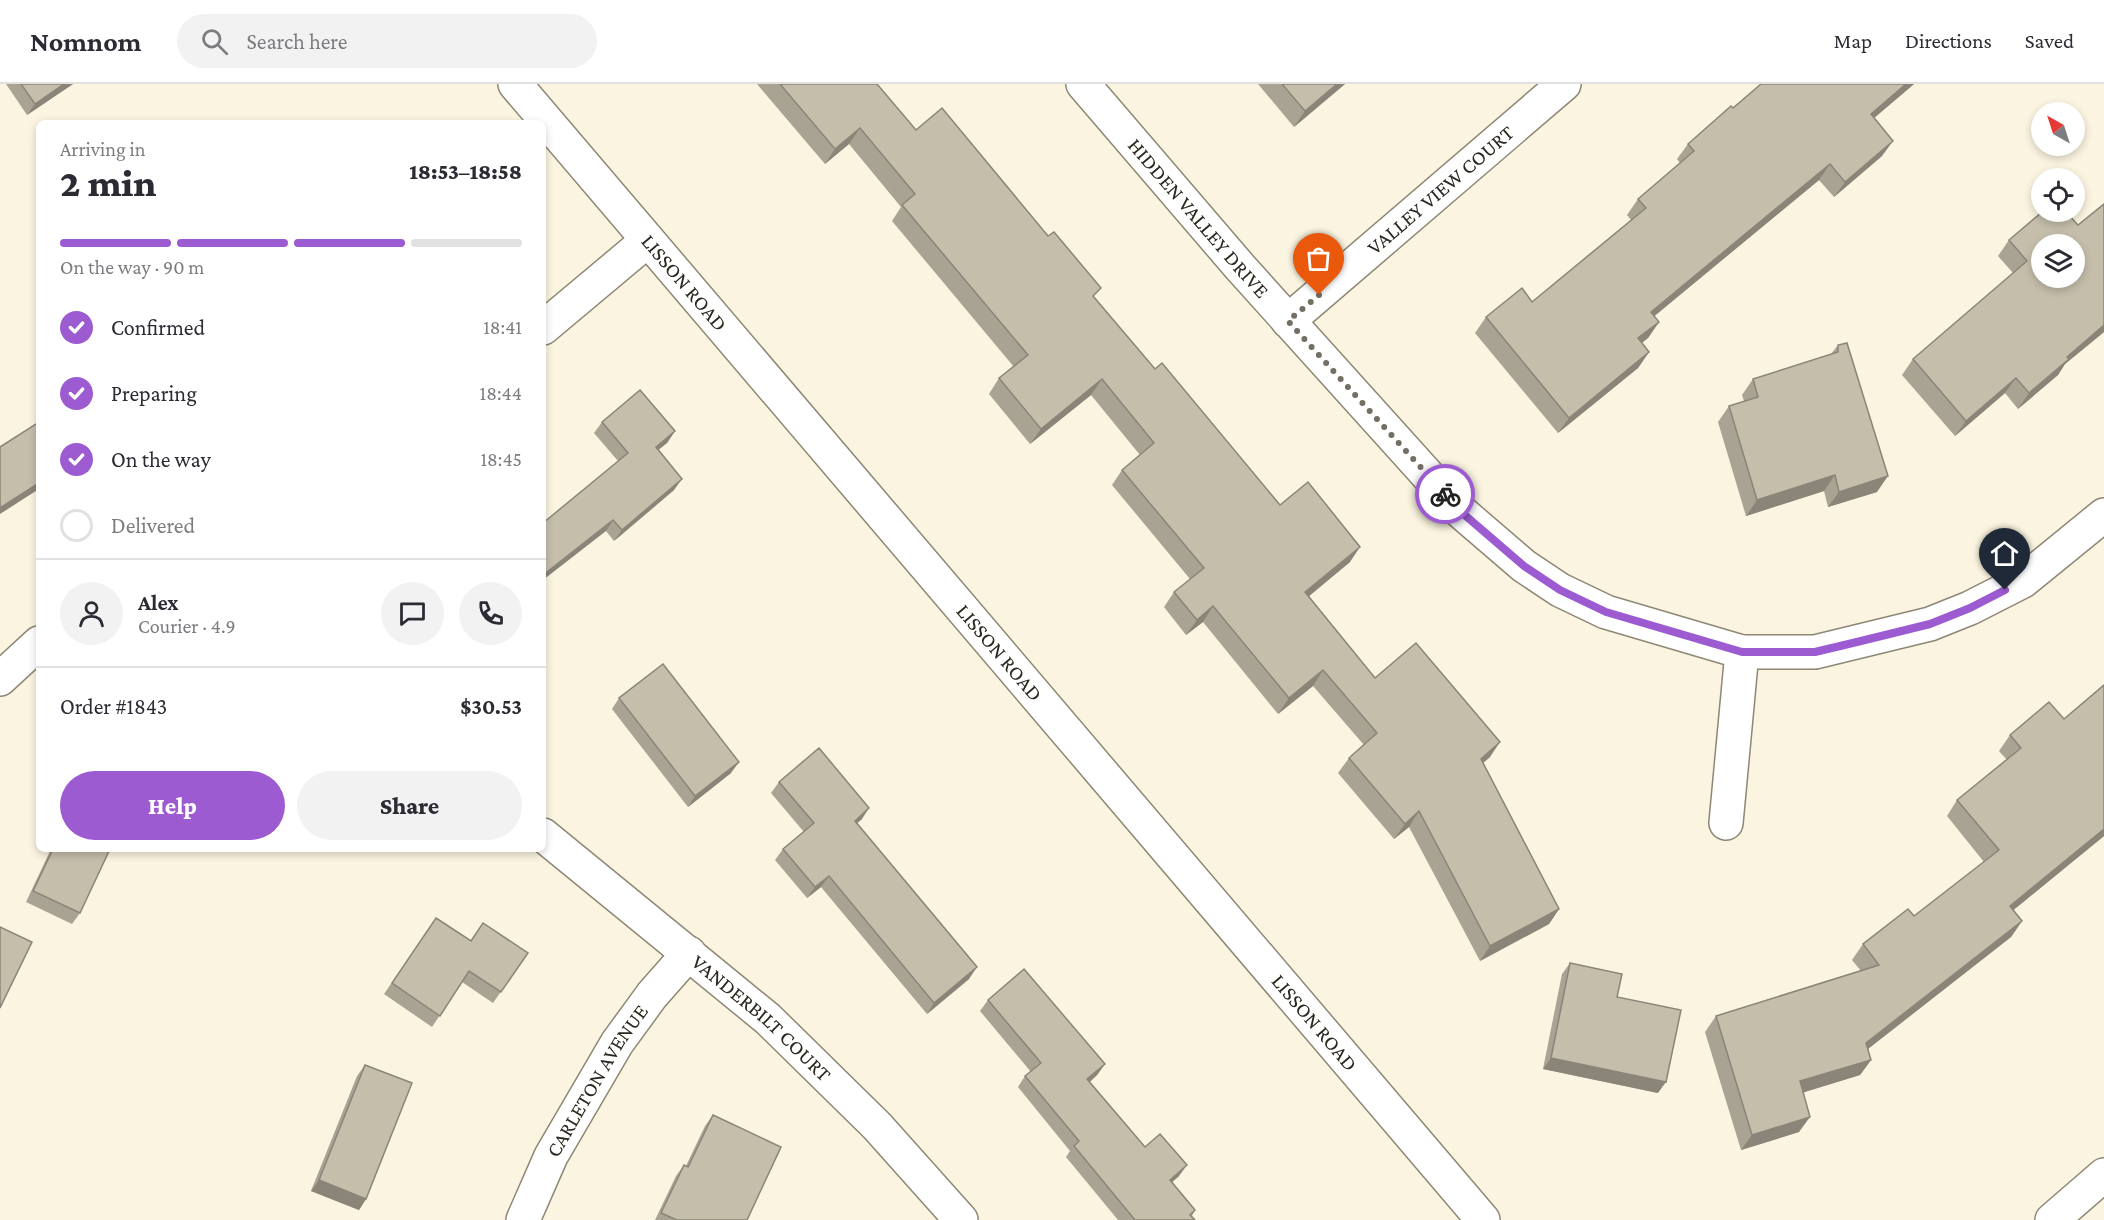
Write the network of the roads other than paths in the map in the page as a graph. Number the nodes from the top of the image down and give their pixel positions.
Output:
1 (515, 84) edge
2 (1083, 84) edge
3 (1564, 84) edge
4 (546, 120) edge
5 (546, 120) edge
6 (648, 240) junction
7 (1288, 321) junction
8 (546, 325) edge
9 (2104, 515) edge
10 (36, 646) edge
11 (1742, 652) junction
12 (0, 679) edge
13 (1726, 823) dead end
14 (546, 837) edge
15 (689, 953) junction
16 (2104, 1175) edge
17 (523, 1220) edge
18 (961, 1220) edge
19 (1483, 1220) edge
20 (2052, 1220) edge

1 - 4 street, LISSON ROAD
2 - 7 street, HIDDEN VALLEY DRIVE
3 - 7 street, VALLEY VIEW COURT
5 - 6 street, LISSON ROAD
6 - 8 street
6 - 19 street, LISSON ROAD
7 - 11 street, HIDDEN VALLEY DRIVE
9 - 11 street, HIDDEN VALLEY DRIVE
10 - 12 street
11 - 13 street
14 - 15 street, VANDERBILT COURT
15 - 17 street, CARLETON AVENUE
15 - 18 street, VANDERBILT COURT
16 - 20 street

